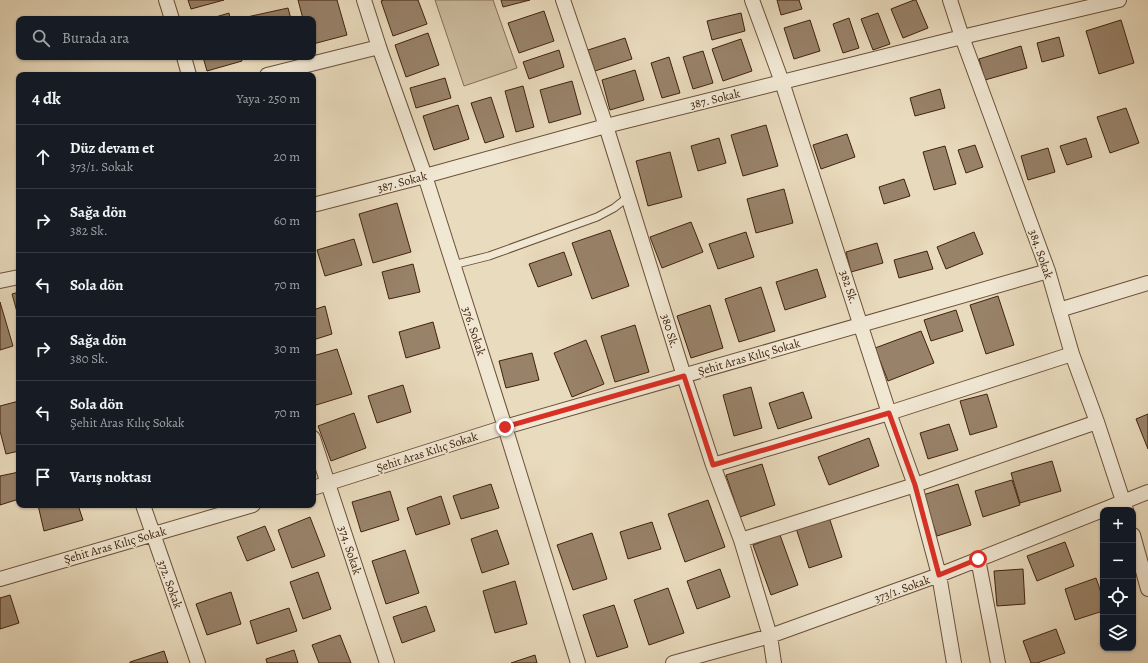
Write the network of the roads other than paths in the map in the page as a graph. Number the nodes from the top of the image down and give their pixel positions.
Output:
1 (166, 0) edge
2 (364, 0) edge
3 (564, 0) edge
4 (752, 0) edge
5 (950, 0) edge
6 (1119, 0) edge
7 (171, 16) edge
8 (962, 37) junction
9 (379, 47) junction
10 (185, 60) edge
11 (188, 72) edge
12 (280, 72) edge
13 (782, 82) junction
14 (606, 126) junction
15 (425, 176) junction
16 (628, 197) junction
17 (316, 204) edge
18 (453, 265) junction
19 (1048, 271) junction
20 (16, 277) edge
21 (0, 281) edge
22 (1148, 284) edge
23 (1059, 310) junction
24 (861, 324) junction
25 (1072, 354) junction
26 (684, 376) junction
27 (889, 413) junction
28 (1097, 422) junction
29 (505, 427) junction
30 (316, 447) edge
31 (713, 465) junction
32 (328, 484) junction
33 (915, 485) junction
34 (316, 487) edge
35 (1148, 492) edge
36 (1125, 506) edge
37 (144, 508) edge
38 (243, 508) edge
39 (152, 534) junction
40 (741, 540) junction
41 (1135, 543) edge
42 (978, 559) junction
43 (939, 575) junction
44 (0, 579) edge
45 (1148, 589) edge
46 (770, 636) junction
47 (198, 663) edge
48 (387, 663) edge
49 (578, 663) edge
50 (673, 663) edge
51 (774, 663) edge
52 (954, 663) edge
53 (998, 663) edge

1 - 7 street
2 - 9 street, 376. Sokak
3 - 14 street, 380 Sk.
4 - 13 street, 382 Sk.
5 - 8 street, 384. Sokak
6 - 8 street, 387. Sokak
8 - 13 street, 387. Sokak
8 - 19 street, 384. Sokak
9 - 12 street
9 - 15 street, 376. Sokak
10 - 11 street
13 - 14 street, 387. Sokak
13 - 24 street, 382 Sk.
14 - 15 street, 387. Sokak
14 - 16 street, 380 Sk.
15 - 17 street, 387. Sokak
15 - 18 street, 376. Sokak
16 - 18 lane
16 - 26 street, 380 Sk.
18 - 29 street, 376. Sokak
19 - 23 street, 384. Sokak
19 - 24 street, Şehit Aras Kılıç Sokak
20 - 21 street
22 - 23 street
23 - 25 street, 384. Sokak
24 - 26 street, Şehit Aras Kılıç Sokak
24 - 27 street, 382 Sk.
25 - 27 street
25 - 28 street, 384. Sokak
26 - 29 street, Şehit Aras Kılıç Sokak
26 - 31 street, 380 Sk.
27 - 31 street
27 - 33 street, 382 Sk.
28 - 33 street
28 - 36 street, 384. Sokak
29 - 32 street, Şehit Aras Kılıç Sokak
29 - 49 street, 376. Sokak
30 - 32 street, 374. Sokak
31 - 40 street, 380 Sk.
32 - 34 street, Şehit Aras Kılıç Sokak
32 - 48 street, 374. Sokak
33 - 40 street
33 - 43 street, 382 Sk.
35 - 36 street, 373/1. Sokak
36 - 42 street, 373/1. Sokak
37 - 39 street, 372. Sokak
38 - 39 street, Şehit Aras Kılıç Sokak
39 - 44 street, Şehit Aras Kılıç Sokak
39 - 47 street, 372. Sokak
40 - 46 street, 380 Sk.
41 - 45 street
42 - 43 street, 373/1. Sokak
42 - 53 street
43 - 46 street, 373/1. Sokak
43 - 52 street, 382 Sk.
46 - 50 street, 373/1. Sokak
46 - 51 street, 380 Sk.

